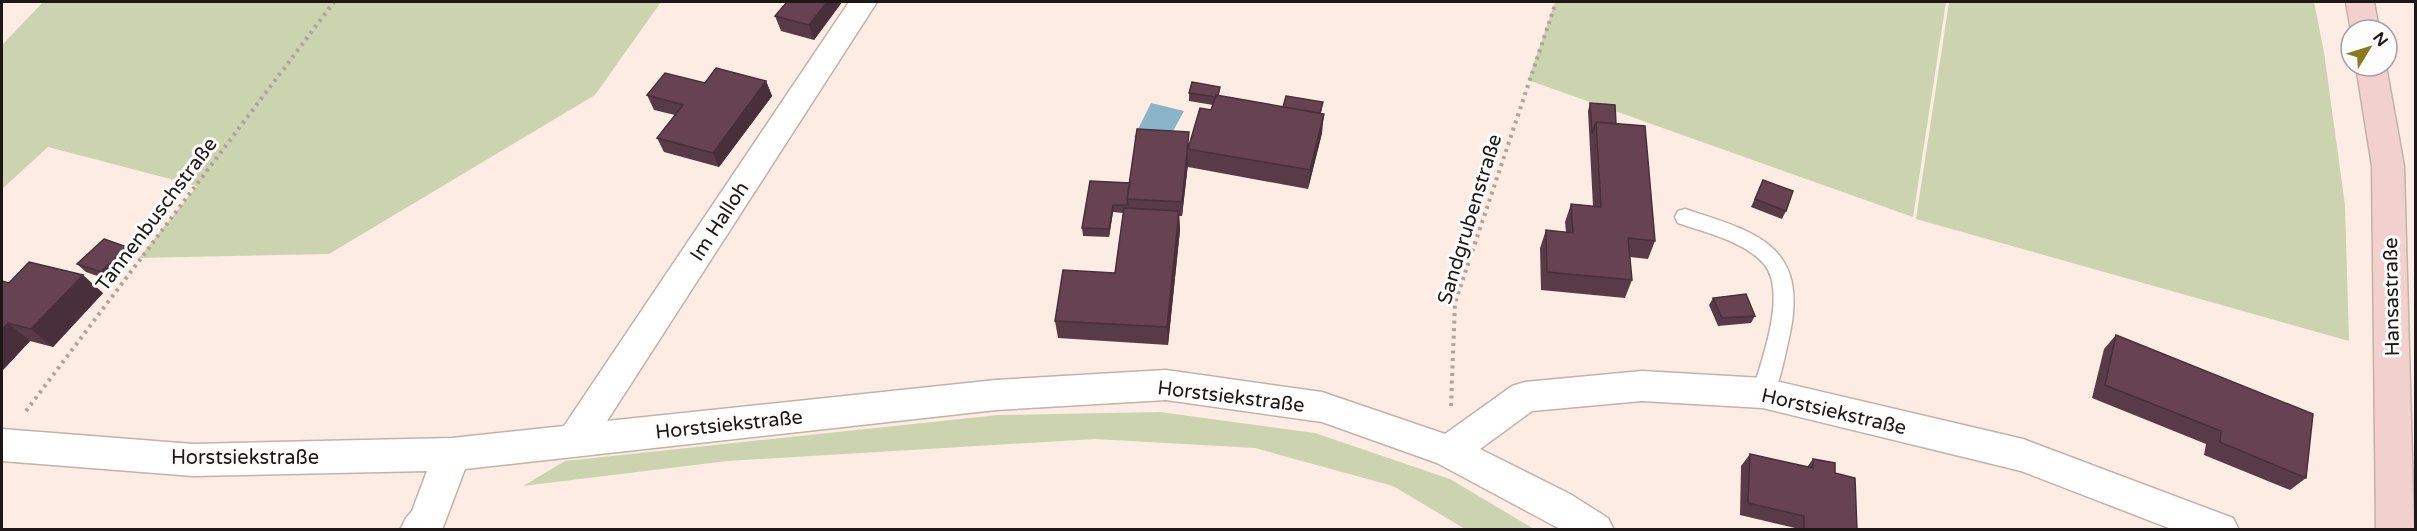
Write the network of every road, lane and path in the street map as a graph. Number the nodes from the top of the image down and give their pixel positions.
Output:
1 (334, 2) edge
2 (863, 2) edge
3 (1556, 2) edge
4 (2360, 2) edge
5 (2363, 18) edge
6 (2373, 78) edge
7 (1685, 217) dead end
8 (1763, 393) junction
9 (23, 416) dead end
10 (575, 440) junction
11 (2, 445) edge
12 (1449, 452) junction
13 (452, 454) junction
14 (419, 530) edge
15 (1595, 530) edge
16 (2220, 530) edge
17 (2395, 530) edge

1 - 9 path, Tannenbuschstraße
2 - 10 street, Im Halloh
3 - 12 path, Sandgrubenstraße
4 - 5 main road
6 - 17 main road, Hansastraße
7 - 8 lane
8 - 12 street, Horstsiekstraße
8 - 16 street, Horstsiekstraße
10 - 12 street, Horstsiekstraße
10 - 13 street, Horstsiekstraße
11 - 13 street, Horstsiekstraße
12 - 15 street, Horstsiekstraße
13 - 14 street

